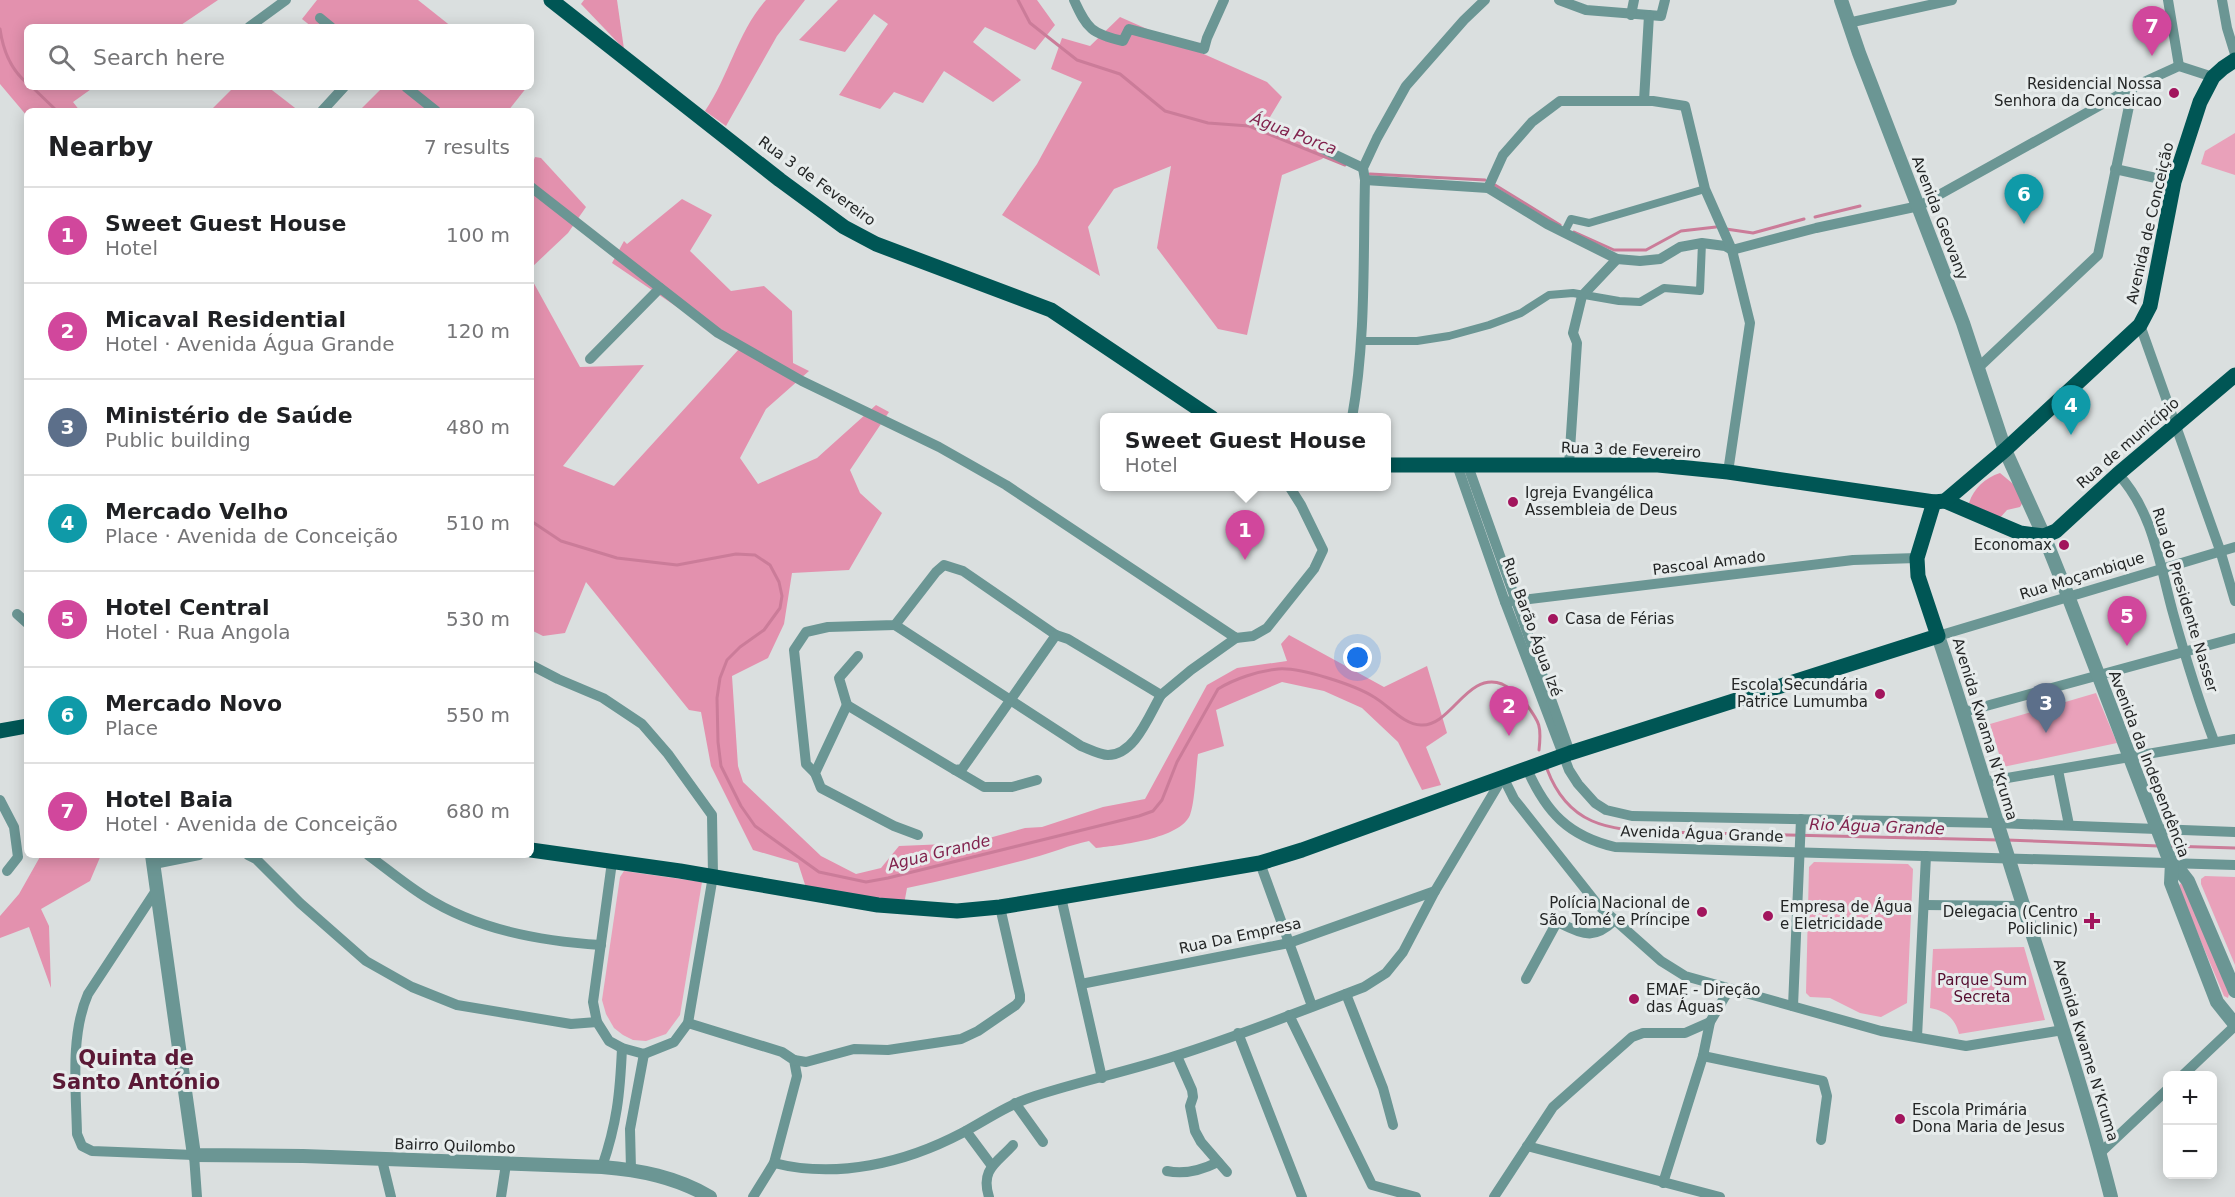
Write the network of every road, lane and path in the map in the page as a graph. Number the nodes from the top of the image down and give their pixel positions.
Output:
1 (286, 0) edge
2 (550, 0) edge
3 (1074, 0) edge
4 (1224, 0) edge
5 (1485, 0) edge
6 (1559, 0) edge
7 (1634, 0) edge
8 (1665, 0) edge
9 (1841, 0) edge
10 (1952, 0) edge
11 (2168, 0) edge
12 (2222, 0) edge
13 (1631, 15) junction
14 (1649, 15) junction
15 (320, 18) dead end
16 (1848, 23) junction
17 (253, 24) edge
18 (328, 24) edge
19 (2235, 54) edge
20 (2235, 60) edge
21 (2179, 66) junction
22 (2213, 77) junction
23 (2133, 87) junction
24 (342, 90) edge
25 (410, 90) edge
26 (1644, 101) junction
27 (325, 108) edge
28 (432, 108) edge
29 (1323, 149) dead end
30 (2115, 169) junction
31 (1364, 174) junction
32 (2175, 182) junction
33 (1488, 188) junction
34 (1705, 189) junction
35 (534, 190) edge
36 (1919, 206) junction
37 (1564, 233) junction
38 (1702, 243) junction
39 (1732, 250) junction
40 (1617, 259) junction
41 (660, 288) junction
42 (1582, 296) junction
43 (2140, 325) junction
44 (1361, 340) junction
45 (590, 359) dead end
46 (1978, 367) junction
47 (2235, 375) edge
48 (1206, 413) edge
49 (1353, 413) edge
50 (2176, 425) junction
51 (2005, 450) junction
52 (1391, 465) edge
53 (1569, 465) junction
54 (1462, 466) junction
55 (1728, 472) junction
56 (2118, 474) junction
57 (1292, 491) edge
58 (1940, 502) junction
59 (2044, 536) junction
60 (2235, 547) edge
61 (2220, 550) junction
62 (1917, 558) junction
63 (2161, 568) junction
64 (2068, 596) junction
65 (2235, 601) edge
66 (1511, 602) junction
67 (17, 614) dead end
68 (24, 620) edge
69 (895, 625) junction
70 (1056, 635) junction
71 (1938, 636) junction
72 (1236, 638) junction
73 (2235, 638) edge
74 (2184, 652) junction
75 (858, 656) dead end
76 (534, 667) edge
77 (2098, 676) junction
78 (1161, 695) junction
79 (1010, 701) junction
80 (847, 705) junction
81 (1965, 712) junction
82 (24, 727) edge
83 (0, 731) edge
84 (2235, 739) edge
85 (2214, 741) junction
86 (1567, 754) junction
87 (2128, 756) junction
88 (1527, 769) junction
89 (955, 770) junction
90 (2058, 770) junction
91 (815, 773) junction
92 (1503, 777) junction
93 (1037, 780) dead end
94 (1984, 782) junction
95 (1587, 796) joint
96 (0, 800) edge
97 (1801, 822) junction
98 (2069, 825) junction
99 (2235, 832) edge
100 (2159, 833) junction
101 (918, 835) dead end
102 (2002, 840) junction
103 (534, 850) edge
104 (1800, 853) junction
105 (1926, 856) junction
106 (171, 858) edge
107 (254, 858) edge
108 (372, 858) edge
109 (2170, 858) junction
110 (153, 860) edge
111 (612, 862) junction
112 (1260, 863) junction
113 (2235, 865) edge
114 (8, 871) dead end
115 (713, 876) junction
116 (157, 889) junction
117 (1435, 891) junction
118 (1061, 897) junction
119 (1924, 905) junction
120 (2024, 906) junction
121 (1000, 907) junction
122 (1615, 920) junction
123 (1289, 943) junction
124 (601, 945) junction
125 (1526, 979) dead end
126 (1081, 984) junction
127 (1730, 988) junction
128 (2235, 991) edge
129 (1346, 994) junction
130 (1312, 1006) junction
131 (1793, 1006) junction
132 (1289, 1015) junction
133 (2234, 1020) edge
134 (597, 1022) junction
135 (1710, 1022) junction
136 (688, 1023) junction
137 (2063, 1030) junction
138 (1238, 1033) junction
139 (1917, 1037) junction
140 (622, 1048) junction
141 (644, 1054) junction
142 (1177, 1056) junction
143 (1703, 1056) junction
144 (794, 1060) junction
145 (2187, 1071) edge
146 (1102, 1078) junction
147 (2163, 1094) edge
148 (1015, 1103) junction
149 (1393, 1125) dead end
150 (966, 1131) junction
151 (1821, 1140) dead end
152 (1043, 1142) dead end
153 (1013, 1145) dead end
154 (1527, 1146) junction
155 (2100, 1153) junction
156 (194, 1155) junction
157 (382, 1160) junction
158 (774, 1162) junction
159 (1218, 1162) junction
160 (506, 1164) junction
161 (992, 1166) junction
162 (602, 1167) junction
163 (631, 1169) junction
164 (1167, 1171) dead end
165 (1227, 1172) dead end
166 (1663, 1183) junction
167 (197, 1197) edge
168 (391, 1197) edge
169 (501, 1197) edge
170 (710, 1197) edge
171 (753, 1197) edge
172 (989, 1197) edge
173 (1302, 1197) edge
174 (1416, 1197) edge
175 (1494, 1197) edge
176 (1720, 1197) edge
177 (2110, 1197) edge

1 - 17 street
2 - 48 main road, Rua 3 de Fevereiro
3 - 4 street
5 - 31 street
6 - 13 street
7 - 13 street
8 - 14 street
9 - 16 street, Avenida Geovany
10 - 16 street
11 - 21 street
12 - 19 street
13 - 14 street
14 - 26 street
15 - 18 street
16 - 36 street, Avenida Geovany
20 - 22 main road, Avenida de Conceição
21 - 22 street
21 - 23 street
22 - 32 main road, Avenida de Conceição
23 - 30 street
23 - 36 street
24 - 27 street
25 - 28 street
26 - 33 street
26 - 34 street
29 - 31 street
30 - 32 street
30 - 46 street
31 - 33 street
31 - 44 street
32 - 43 main road, Avenida de Conceição
33 - 37 street
34 - 37 street
34 - 39 street
35 - 41 street
36 - 39 street
36 - 46 street, Avenida Geovany
37 - 40 street
38 - 39 street
38 - 40 street
38 - 42 street
39 - 55 street
40 - 42 street
41 - 45 street
41 - 72 street
42 - 44 street
42 - 53 street
43 - 50 street
43 - 51 main road, Avenida de Conceição
44 - 49 street
46 - 51 street, Avenida Geovany
47 - 50 main road, Rua de município
50 - 56 main road, Rua de município
50 - 61 street
51 - 58 main road, Avenida de Conceição
51 - 59 street, Avenida da Independência
52 - 54 main road, Rua 3 de Fevereiro
53 - 54 main road, Rua 3 de Fevereiro
53 - 55 main road, Rua 3 de Fevereiro
54 - 66 street, Rua Barão Água Izé
55 - 58 main road, Rua 3 de Fevereiro
56 - 59 main road, Rua de município
56 - 63 street, Rua do Presidente Nasser
57 - 72 street
58 - 59 main road, Rua 3 de Fevereiro
58 - 62 main road
59 - 64 street, Avenida da Independência
60 - 61 street, Rua Moçambique
61 - 63 street, Rua Moçambique
61 - 65 street
62 - 66 street, Pascoal Amado
62 - 71 main road
63 - 64 street, Rua Moçambique
63 - 74 street, Rua do Presidente Nasser
64 - 71 street, Rua Moçambique
64 - 77 street, Avenida da Independência
66 - 86 street, Rua Barão Água Izé
67 - 68 street
69 - 70 street
69 - 79 street
69 - 91 street
70 - 78 street
70 - 79 street
71 - 81 street, Avenida Kwama N’Kruma
71 - 86 main road
72 - 78 street
73 - 74 street
74 - 77 street
74 - 85 street, Rua do Presidente Nasser
75 - 80 street
76 - 115 street
77 - 81 street
77 - 87 street, Avenida da Independência
78 - 79 street
79 - 89 street
80 - 89 street
80 - 91 street
81 - 94 street, Avenida Kwama N’Kruma
82 - 83 main road
84 - 85 street
85 - 87 street
86 - 88 main road
86 - 95 street, Rua Barão Água Izé
87 - 90 street
87 - 100 street, Avenida da Independência
88 - 92 main road
88 - 104 street, Avenida Água Grande
89 - 93 street
90 - 94 street
90 - 98 street
91 - 101 street
92 - 112 main road
92 - 117 street
92 - 122 street
94 - 102 street, Avenida Kwama N’Kruma
95 - 97 street, Avenida Água Grande
96 - 114 street
97 - 102 street, Avenida Água Grande
97 - 104 street
98 - 100 street, Avenida Água Grande
98 - 102 street, Avenida Água Grande
99 - 100 street, Avenida Água Grande
100 - 109 street, Avenida da Independência
102 - 105 street, Avenida Água Grande
102 - 109 street, Avenida Água Grande
102 - 120 street, Avenida Kwame N’Kruma
103 - 111 main road
104 - 105 street, Avenida Água Grande
104 - 131 street
105 - 119 street
106 - 110 street
107 - 134 street
108 - 124 street
109 - 113 street, Avenida Água Grande
109 - 128 street
109 - 133 street, Avenida da Independência
110 - 116 street
111 - 115 main road
111 - 124 street
112 - 118 main road
112 - 123 street
115 - 121 main road
115 - 136 street
116 - 156 street
116 - 156 street
117 - 123 street, Rua Da Empresa
117 - 129 street
118 - 121 main road
118 - 126 street
119 - 120 street
119 - 139 street
120 - 137 street, Avenida Kwame N’Kruma
121 - 144 street
122 - 125 street
122 - 127 street
123 - 126 street, Rua Da Empresa
123 - 130 street
124 - 134 street
126 - 146 street
127 - 131 street
127 - 135 street
129 - 130 street
129 - 149 street
130 - 132 street
131 - 139 street
132 - 138 street
132 - 174 street
133 - 145 street
134 - 140 street
135 - 143 street
135 - 154 street
136 - 141 street
136 - 144 street
137 - 139 street
137 - 155 street, Avenida Kwame N’Kruma
138 - 142 street
138 - 173 street
140 - 141 street
140 - 162 street
141 - 163 street
142 - 146 street
142 - 159 street
143 - 151 street
143 - 166 street
144 - 158 street
146 - 148 street
147 - 155 street
148 - 150 street
148 - 152 street
150 - 158 street
150 - 161 street
153 - 161 street
154 - 166 street
154 - 175 street
155 - 177 street, Avenida Kwame N’Kruma
156 - 157 street, Bairro Quilombo
156 - 167 street
157 - 160 street, Bairro Quilombo
157 - 168 street
158 - 171 street
159 - 164 street
159 - 165 street
160 - 162 street, Bairro Quilombo
160 - 169 street
161 - 172 street
162 - 163 street, Bairro Quilombo
163 - 170 street, Bairro Quilombo
166 - 176 street

